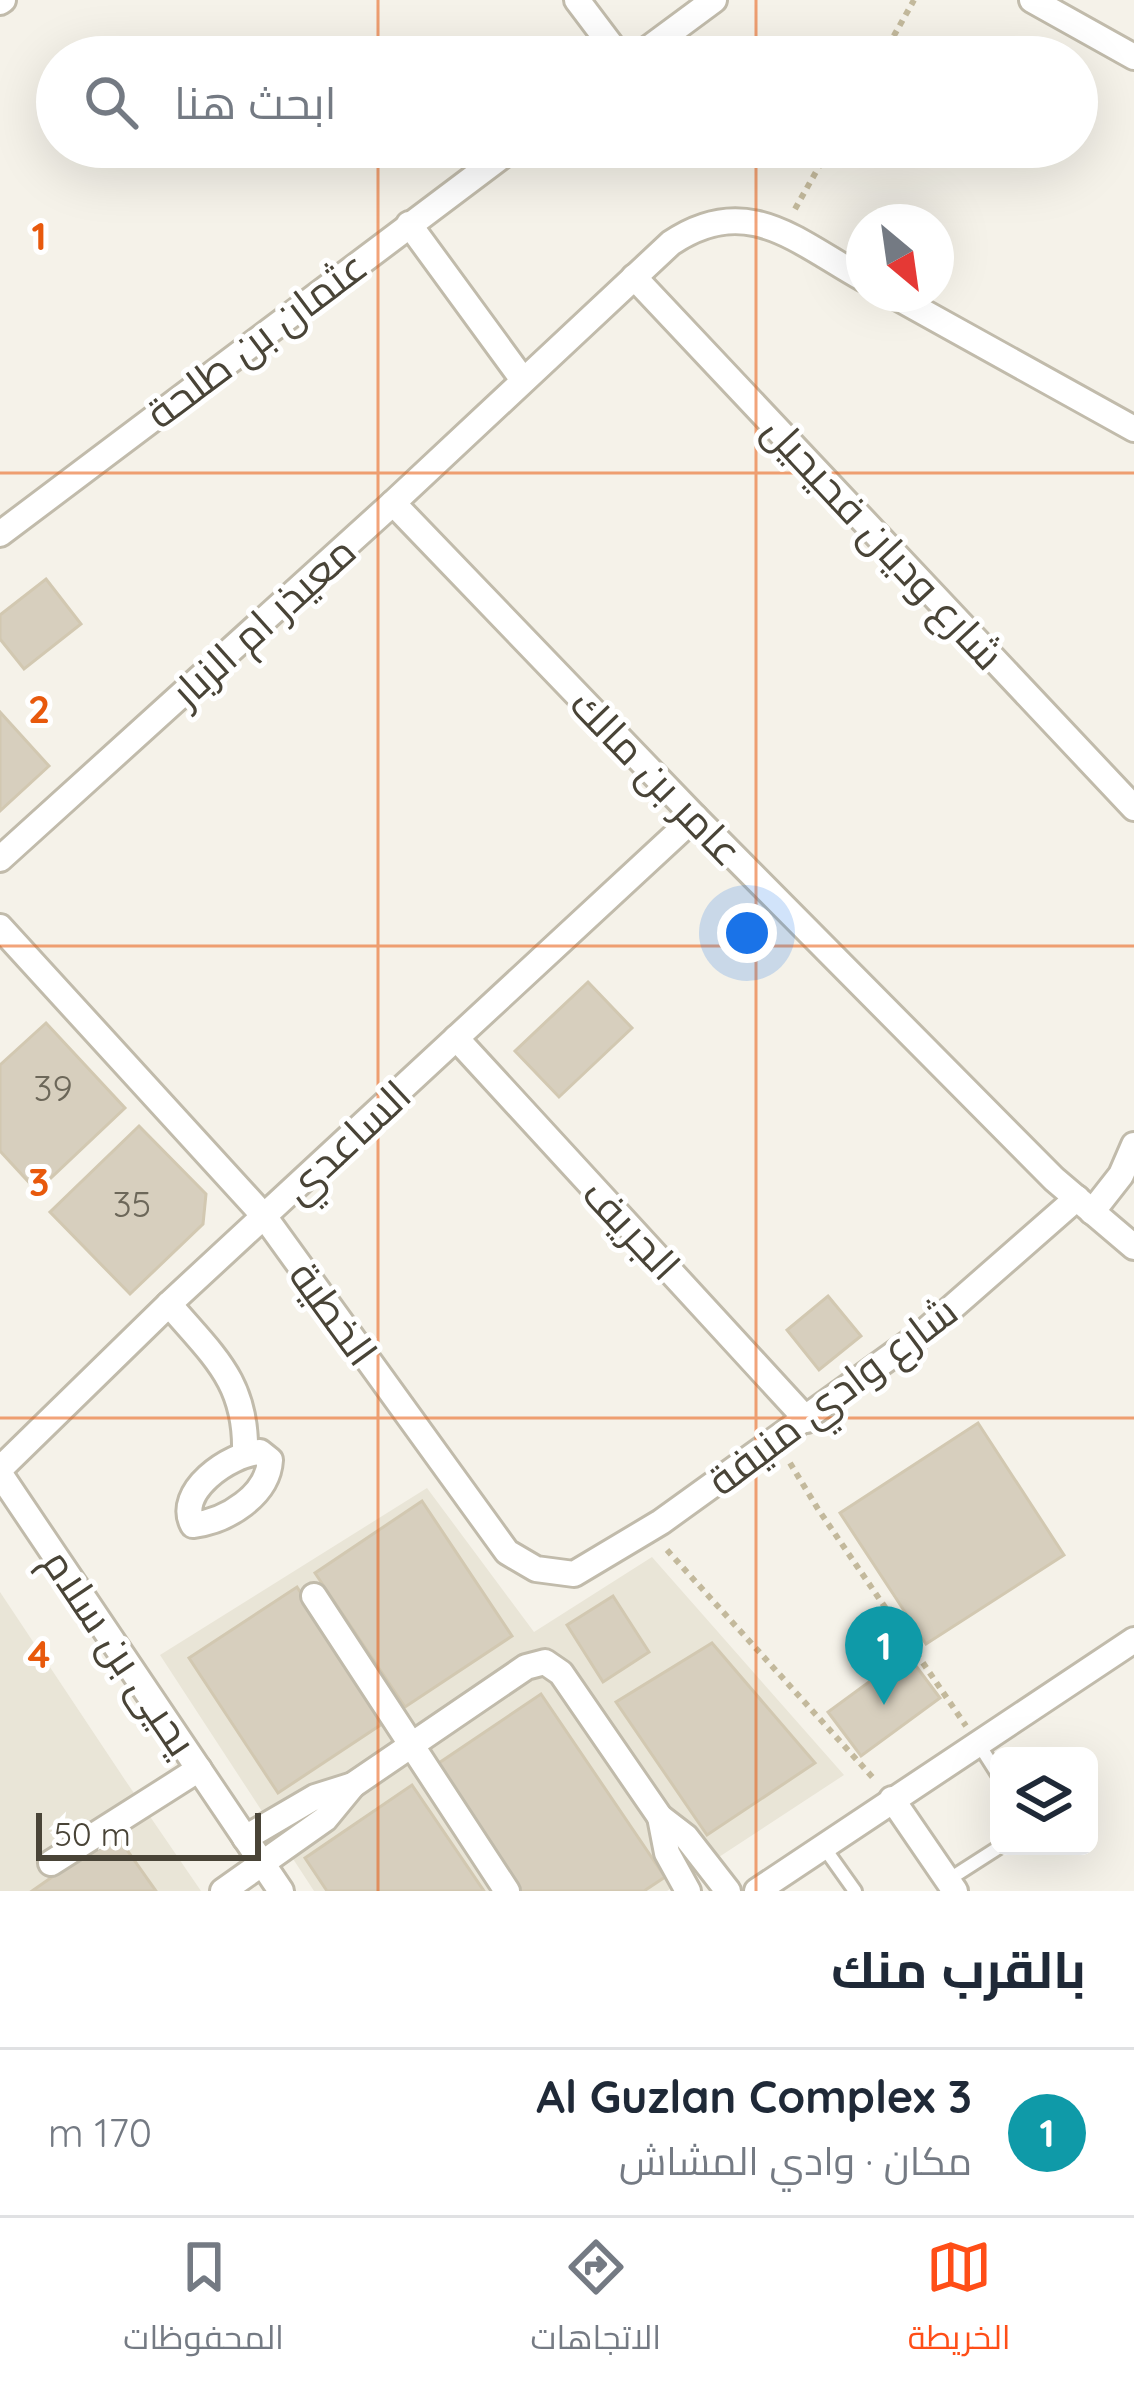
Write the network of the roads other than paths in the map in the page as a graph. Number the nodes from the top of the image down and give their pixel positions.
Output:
1 (578, 0) edge
2 (714, 0) edge
3 (1032, 0) edge
4 (605, 36) edge
5 (666, 36) edge
6 (1096, 36) edge
7 (1098, 37) edge
8 (1134, 57) edge
9 (485, 168) edge
10 (409, 224) junction
11 (846, 269) edge
12 (634, 277) junction
13 (923, 312) edge
14 (523, 380) junction
15 (1134, 429) edge
16 (393, 502) junction
17 (0, 534) edge
18 (1134, 808) edge
19 (695, 817) junction
20 (0, 859) edge
21 (0, 927) edge
22 (457, 1038) junction
23 (1134, 1145) edge
24 (1084, 1205) junction
25 (264, 1216) junction
26 (1134, 1247) edge
27 (169, 1304) junction
28 (807, 1420) junction
29 (245, 1453) dead end
30 (0, 1471) edge
31 (574, 1574) joint
32 (314, 1596) dead end
33 (1134, 1640) edge
34 (979, 1744) junction
35 (412, 1745) junction
36 (990, 1762) edge
37 (199, 1769) junction
38 (353, 1785) junction
39 (892, 1799) junction
40 (660, 1817) junction
41 (245, 1838) junction
42 (824, 1846) junction
43 (990, 1855) edge
44 (51, 1863) dead end
45 (262, 1864) junction
46 (789, 1882) edge
47 (951, 1885) edge
48 (223, 1891) edge
49 (280, 1891) edge
50 (507, 1891) edge
51 (688, 1891) edge
52 (728, 1891) edge
53 (757, 1891) edge
54 (855, 1891) edge

1 - 4 street
2 - 5 street
3 - 6 street
7 - 8 street
9 - 10 street, عثمان بن طلحة
10 - 14 street
10 - 17 street, عثمان بن طلحة
11 - 12 street, معيذر ام الزبار
12 - 14 street, معيذر ام الزبار
12 - 18 street, شارع وديان فحيحيل
13 - 15 street
14 - 16 street, معيذر ام الزبار
16 - 19 street, عامر بن مالك
16 - 20 street, معيذر ام الزبار
19 - 22 street, الساعدي
19 - 24 street, عامر بن مالك
21 - 25 street, الخطية
22 - 25 street, الساعدي
22 - 28 street, الجريف
23 - 24 street
24 - 26 street, عامر بن مالك
24 - 28 street, شارع وادي منيفة
25 - 27 street, الساعدي
25 - 31 street, الخطية
27 - 29 street
27 - 30 street, الساعدي
28 - 31 street, شارع وادي منيفة
30 - 37 street, يحيى بن سلام
32 - 35 street
33 - 34 street
34 - 36 lane
34 - 39 street
35 - 38 street
35 - 40 street
35 - 50 street
37 - 41 street, يحيى بن سلام
37 - 44 street
38 - 41 street
38 - 45 street
39 - 42 street
39 - 47 street
40 - 51 street
40 - 52 street
41 - 45 street, يحيى بن سلام
42 - 46 street
42 - 54 lane
43 - 47 lane
45 - 48 street
45 - 49 street, يحيى بن سلام
46 - 53 street

